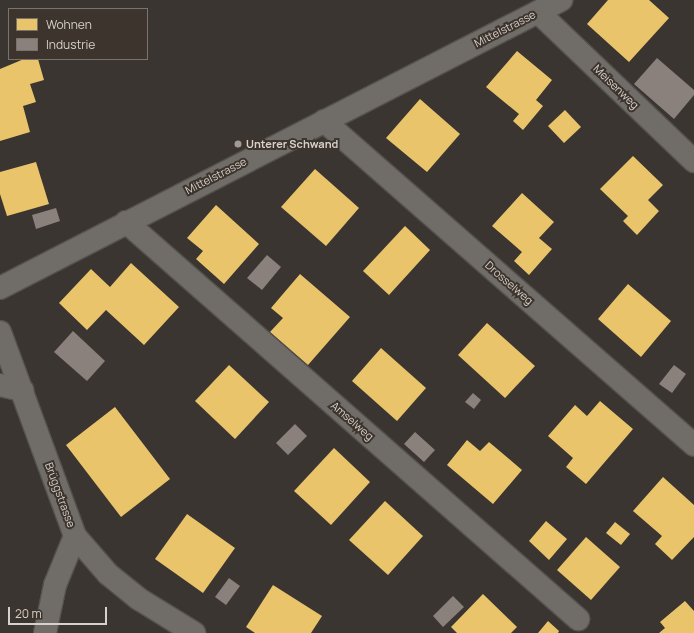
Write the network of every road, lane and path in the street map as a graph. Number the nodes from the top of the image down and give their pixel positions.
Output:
1 (561, 0) edge
2 (538, 12) junction
3 (324, 121) junction
4 (694, 161) edge
5 (126, 222) junction
6 (0, 288) edge
7 (0, 332) edge
8 (0, 385) edge
9 (22, 390) junction
10 (694, 445) edge
11 (75, 536) junction
12 (578, 619) dead end
13 (45, 633) edge
14 (194, 633) edge

1 - 2 street, Mittelstrasse
2 - 3 street, Mittelstrasse
2 - 4 street, Meisenweg
3 - 5 street, Mittelstrasse
3 - 10 street, Drosselweg
5 - 6 street, Mittelstrasse
5 - 12 street, Amselweg
7 - 9 street, Brüggstrasse
8 - 9 street
9 - 11 street, Brüggstrasse
11 - 13 street
11 - 14 street, Brüggstrasse

